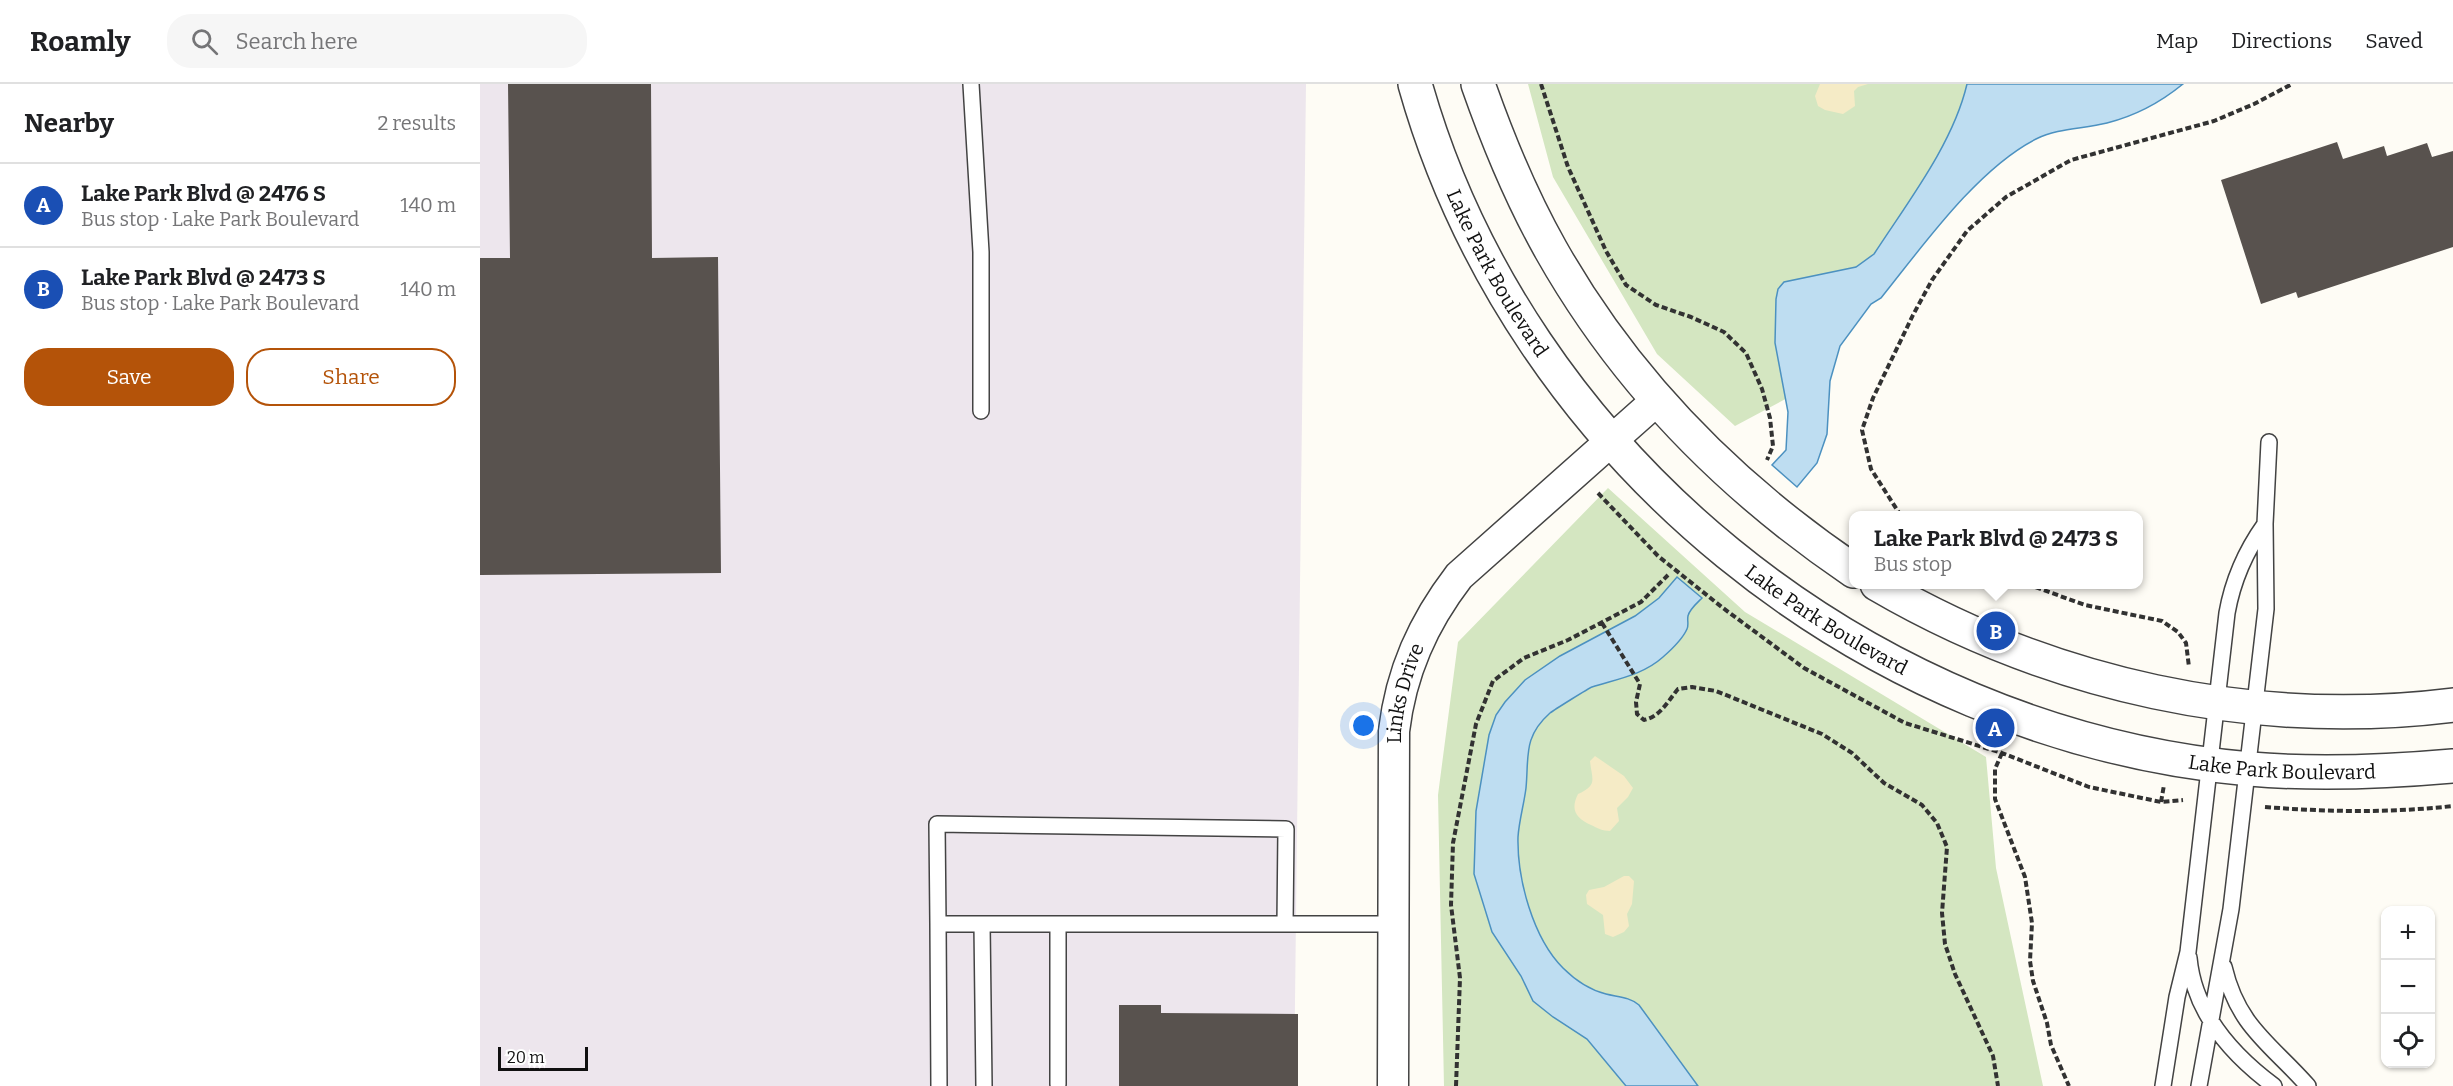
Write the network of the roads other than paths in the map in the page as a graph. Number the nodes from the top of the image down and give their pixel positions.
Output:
1 (971, 84) edge
2 (1415, 84) edge
3 (1478, 84) edge
4 (1656, 400) junction
5 (981, 411) dead end
6 (1611, 441) junction
7 (2269, 442) dead end
8 (2265, 524) junction
9 (1849, 568) edge
10 (1885, 589) edge
11 (2217, 704) junction
12 (2453, 705) edge
13 (2255, 708) junction
14 (2210, 764) junction
15 (2453, 766) edge
16 (2248, 769) junction
17 (938, 924) junction
18 (982, 924) junction
19 (1058, 924) junction
20 (1285, 924) junction
21 (1393, 924) junction
22 (2188, 952) junction
23 (2223, 962) junction
24 (2211, 1023) junction
25 (1058, 1084) dead end
26 (939, 1086) edge
27 (984, 1086) edge
28 (1393, 1086) edge
29 (2163, 1086) edge
30 (2199, 1086) edge
31 (2274, 1086) edge
32 (2308, 1086) edge

1 - 5 lane
2 - 6 street, Lake Park Boulevard
3 - 4 street
4 - 6 street, Links Drive
4 - 9 street
6 - 14 street, Lake Park Boulevard
6 - 21 street, Links Drive
7 - 8 lane
8 - 11 lane
8 - 13 lane
10 - 11 street
11 - 13 street
11 - 14 lane
12 - 13 street
13 - 16 lane
14 - 16 street, Lake Park Boulevard
14 - 22 lane
15 - 16 street, Lake Park Boulevard
16 - 23 lane
17 - 18 lane
17 - 20 lane
17 - 26 lane
18 - 19 lane
18 - 27 lane
19 - 20 lane
19 - 25 lane
20 - 21 lane
21 - 28 street, Links Drive
22 - 24 lane
22 - 29 lane
23 - 24 lane
23 - 32 lane
24 - 30 lane
24 - 31 lane

